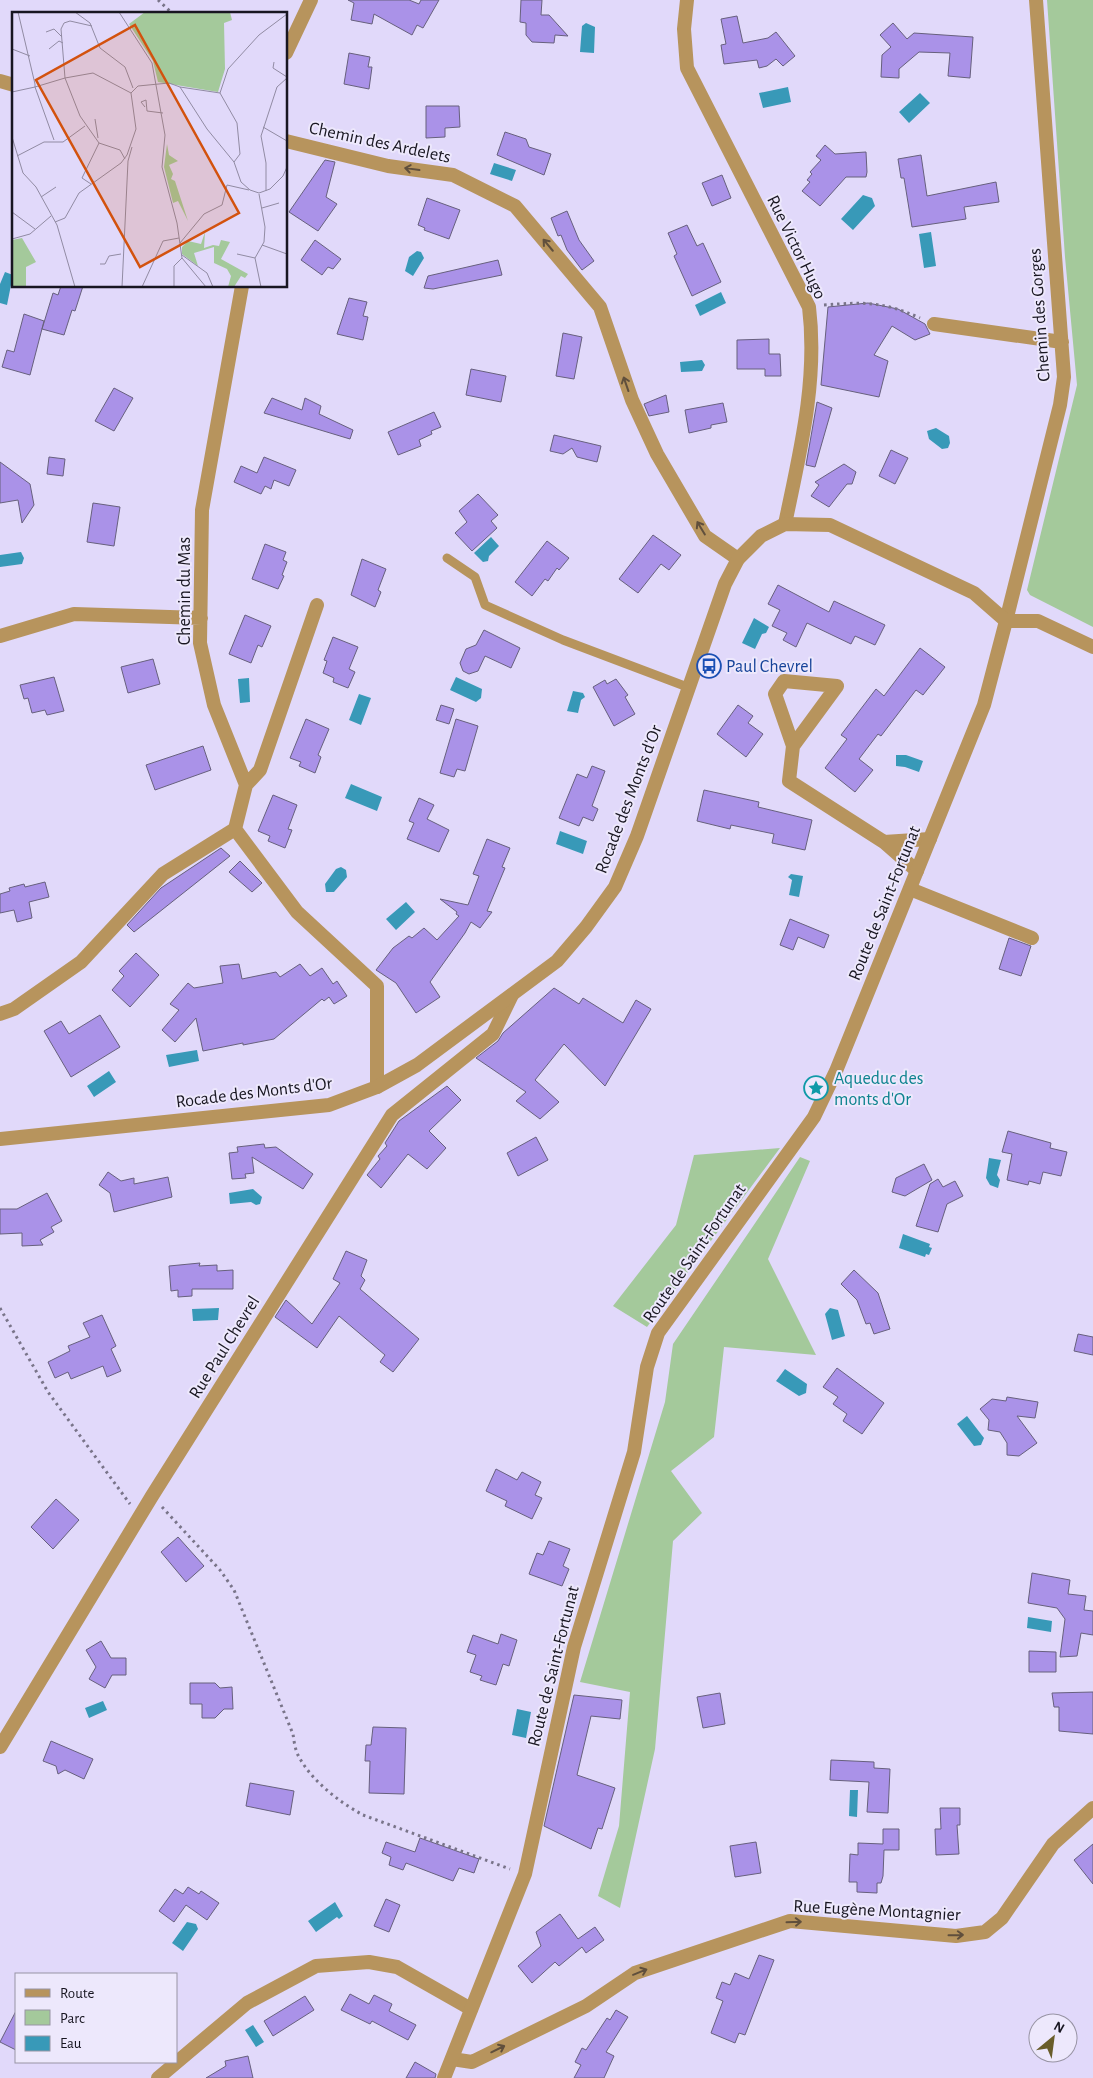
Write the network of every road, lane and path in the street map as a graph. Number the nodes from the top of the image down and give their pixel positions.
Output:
1 (158, 0) edge
2 (311, 0) edge
3 (687, 0) edge
4 (1036, 0) edge
5 (171, 12) edge
6 (288, 49) edge
7 (0, 80) edge
8 (12, 84) edge
9 (288, 141) edge
10 (242, 288) edge
11 (809, 307) junction
12 (934, 324) joint
13 (1062, 342) junction
14 (785, 524) junction
15 (447, 558) dead end
16 (738, 559) junction
17 (317, 605) dead end
18 (200, 618) junction
19 (1006, 621) junction
20 (0, 636) edge
21 (1093, 647) edge
22 (690, 688) junction
23 (793, 746) junction
24 (246, 785) junction
25 (235, 829) junction
26 (930, 839) junction
27 (884, 842) junction
28 (917, 871) junction
29 (910, 889) junction
30 (1032, 938) dead end
31 (512, 994) junction
32 (0, 1014) edge
33 (377, 1087) junction
34 (0, 1139) edge
35 (0, 1308) edge
36 (152, 1496) junction
37 (139, 1516) junction
38 (0, 1747) edge
39 (1093, 1808) edge
40 (525, 1874) junction
41 (471, 2009) junction
42 (452, 2059) junction
43 (178, 2061) edge
44 (176, 2063) edge
45 (158, 2078) edge
46 (444, 2078) edge

1 - 5 path
2 - 6 street
3 - 11 street, Rue Victor Hugo
4 - 13 street, Chemin des Gorges
7 - 8 street
16 -> 9 street, Chemin des Ardelets
10 - 18 street, Chemin du Mas
11 - 12 path
11 - 14 street, Rue Victor Hugo
12 - 13 street
13 - 19 street, Chemin des Gorges
14 - 16 street, Rocade des Monts d'Or
14 - 19 street, Rocade des Monts d'Or
15 - 22 lane
16 - 22 street, Rocade des Monts d'Or
17 - 24 street
18 - 20 street
18 - 24 street, Chemin du Mas
19 - 21 street
19 - 26 street, Route de Saint-Fortunat
22 - 31 street, Rocade des Monts d'Or
23 - 23 street
23 - 27 street
24 - 25 street
25 - 32 street
25 - 33 street
26 - 27 street
26 - 28 street, Route de Saint-Fortunat
27 - 28 street
28 - 29 street, Route de Saint-Fortunat
29 - 30 street
29 - 40 street, Route de Saint-Fortunat
31 - 33 street, Rocade des Monts d'Or
31 - 36 street, Rue Paul Chevrel
33 - 34 street, Rocade des Monts d'Or
35 - 37 path
36 - 37 street, Rue Paul Chevrel
36 - 40 path
37 - 38 street, Rue Paul Chevrel
42 -> 39 street, Rue Eugène Montagnier
40 - 41 street, Route de Saint-Fortunat
41 - 42 street, Route de Saint-Fortunat
41 - 43 street
42 - 46 street, Route de Saint-Fortunat
44 - 45 street

